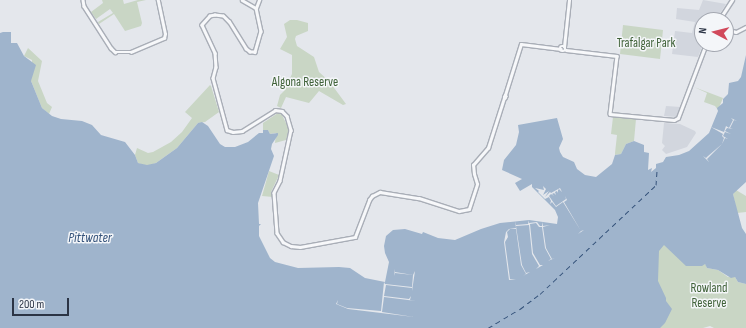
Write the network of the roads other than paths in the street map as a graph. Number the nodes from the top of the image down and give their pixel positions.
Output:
1 (83, 0) edge
2 (158, 0) edge
3 (242, 0) edge
4 (259, 0) edge
5 (569, 0) edge
6 (732, 0) edge
7 (256, 8) junction
8 (724, 12) edge
9 (746, 27) edge
10 (734, 31) edge
11 (564, 49) junction
12 (703, 52) edge

1 - 2 street
3 - 7 street
4 - 7 street
5 - 11 street
6 - 8 street
7 - 11 street
9 - 10 street
11 - 12 street

